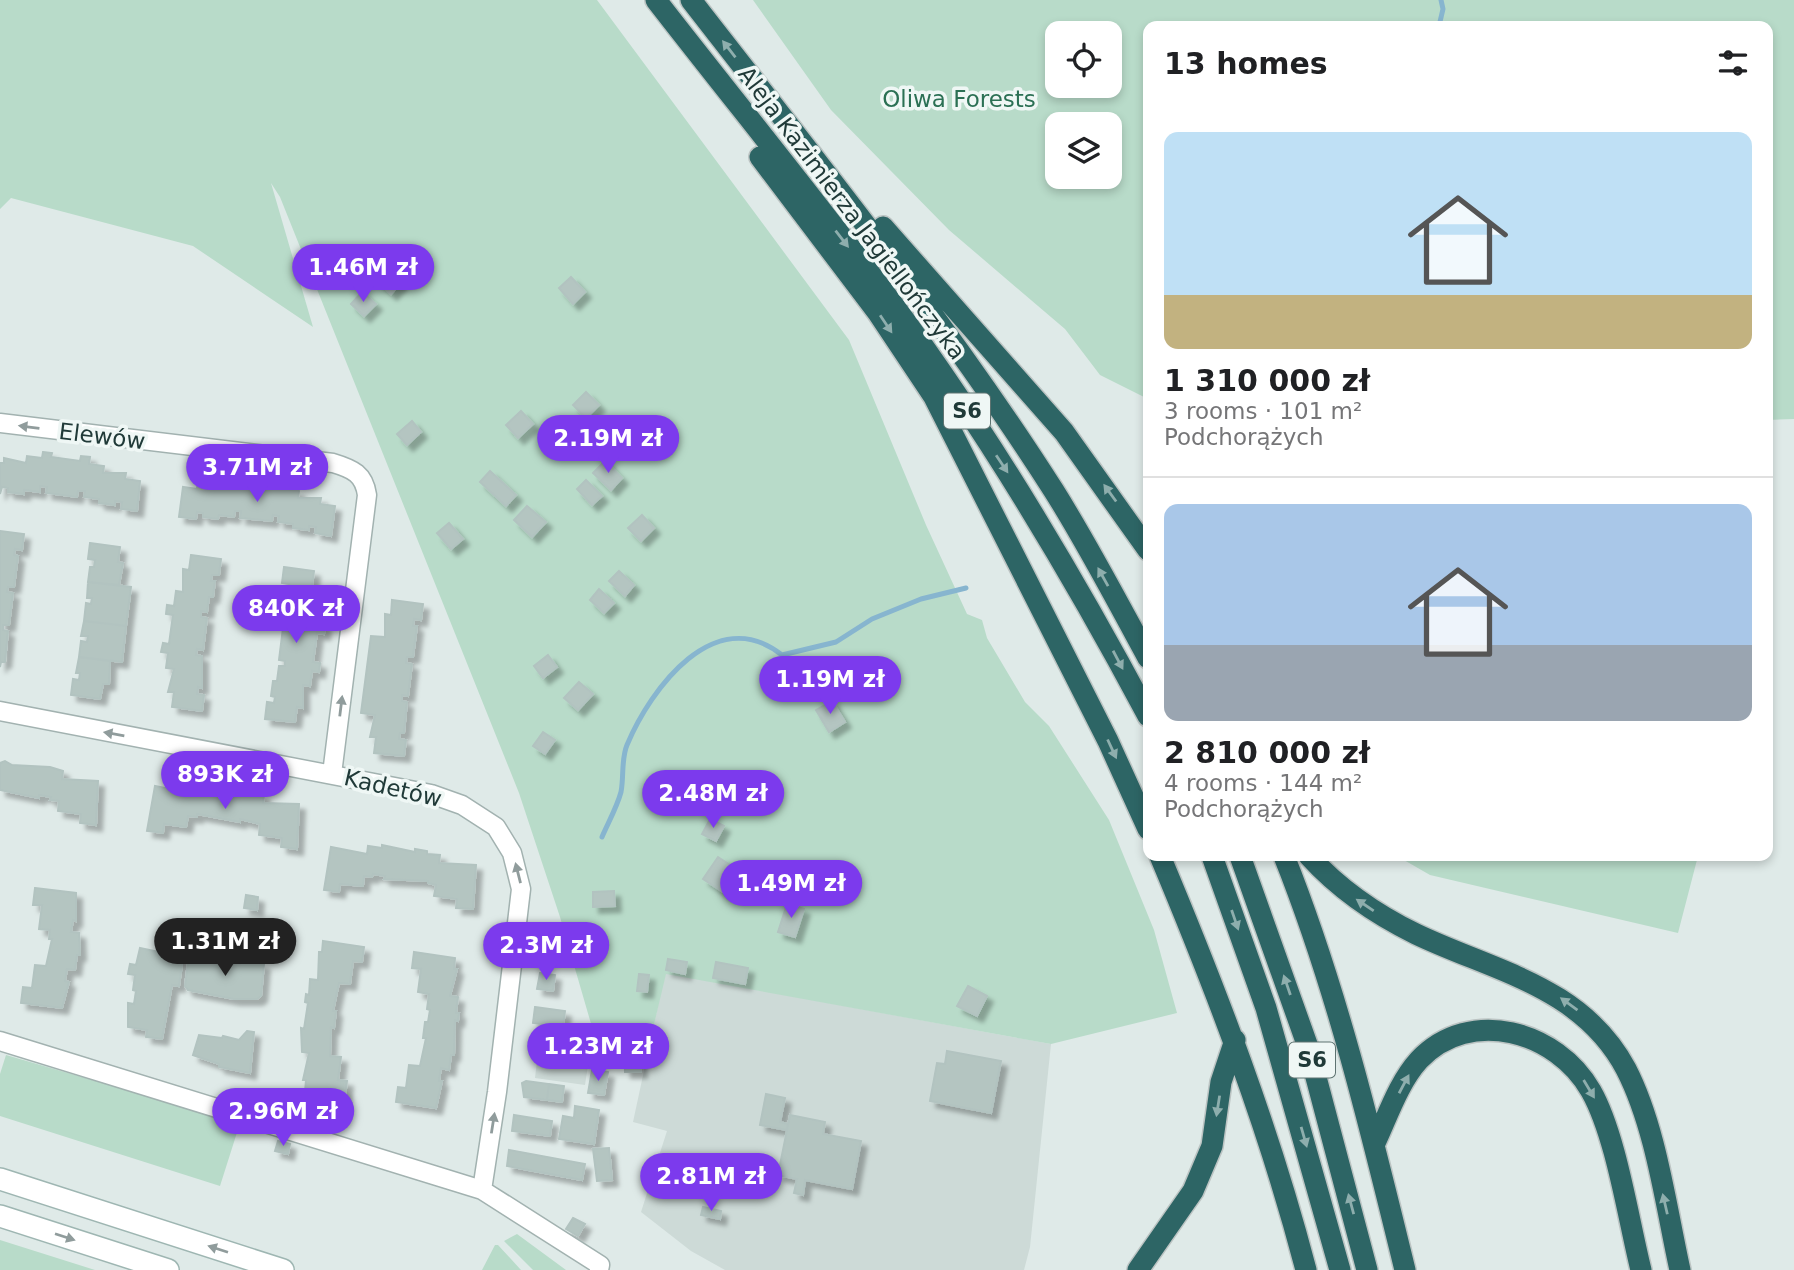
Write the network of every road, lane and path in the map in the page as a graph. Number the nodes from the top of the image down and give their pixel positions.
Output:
1 (656, 0) edge
2 (691, 0) edge
3 (755, 127) junction
4 (861, 219) junction
5 (0, 423) edge
6 (1143, 542) edge
7 (1143, 649) edge
8 (1143, 707) edge
9 (0, 711) edge
10 (332, 774) junction
11 (1143, 818) edge
12 (1162, 861) edge
13 (1214, 861) edge
14 (1242, 861) edge
15 (1286, 861) edge
16 (1314, 861) edge
17 (1235, 1040) junction
18 (0, 1041) edge
19 (1374, 1145) junction
20 (0, 1179) edge
21 (482, 1191) junction
22 (0, 1216) edge
23 (168, 1270) edge
24 (283, 1270) edge
25 (599, 1270) edge
26 (1138, 1270) edge
27 (1306, 1270) edge
28 (1339, 1270) edge
29 (1367, 1270) edge
30 (1405, 1270) edge
31 (1641, 1270) edge
32 (1681, 1270) edge

1 - 3 highway, Aleja Kazimierza Jagiellończyka / S6
4 -> 2 highway, Aleja Kazimierza Jagiellończyka / S6
3 -> 8 highway, Aleja Kazimierza Jagiellończyka / S6
3 -> 11 highway
6 -> 4 highway
7 -> 4 highway, Aleja Kazimierza Jagiellończyka / S6
10 -> 5 street, Elewów
10 -> 9 street, Kadetów
21 -> 10 street, Kadetów
12 - 17 highway
13 -> 28 highway, S6
29 -> 14 highway, S6
15 - 19 highway
32 -> 16 highway
17 -> 26 highway
17 - 27 highway
18 - 21 street
19 - 30 highway
19 -> 31 highway
24 -> 20 main road
21 - 25 street
22 -> 23 main road

